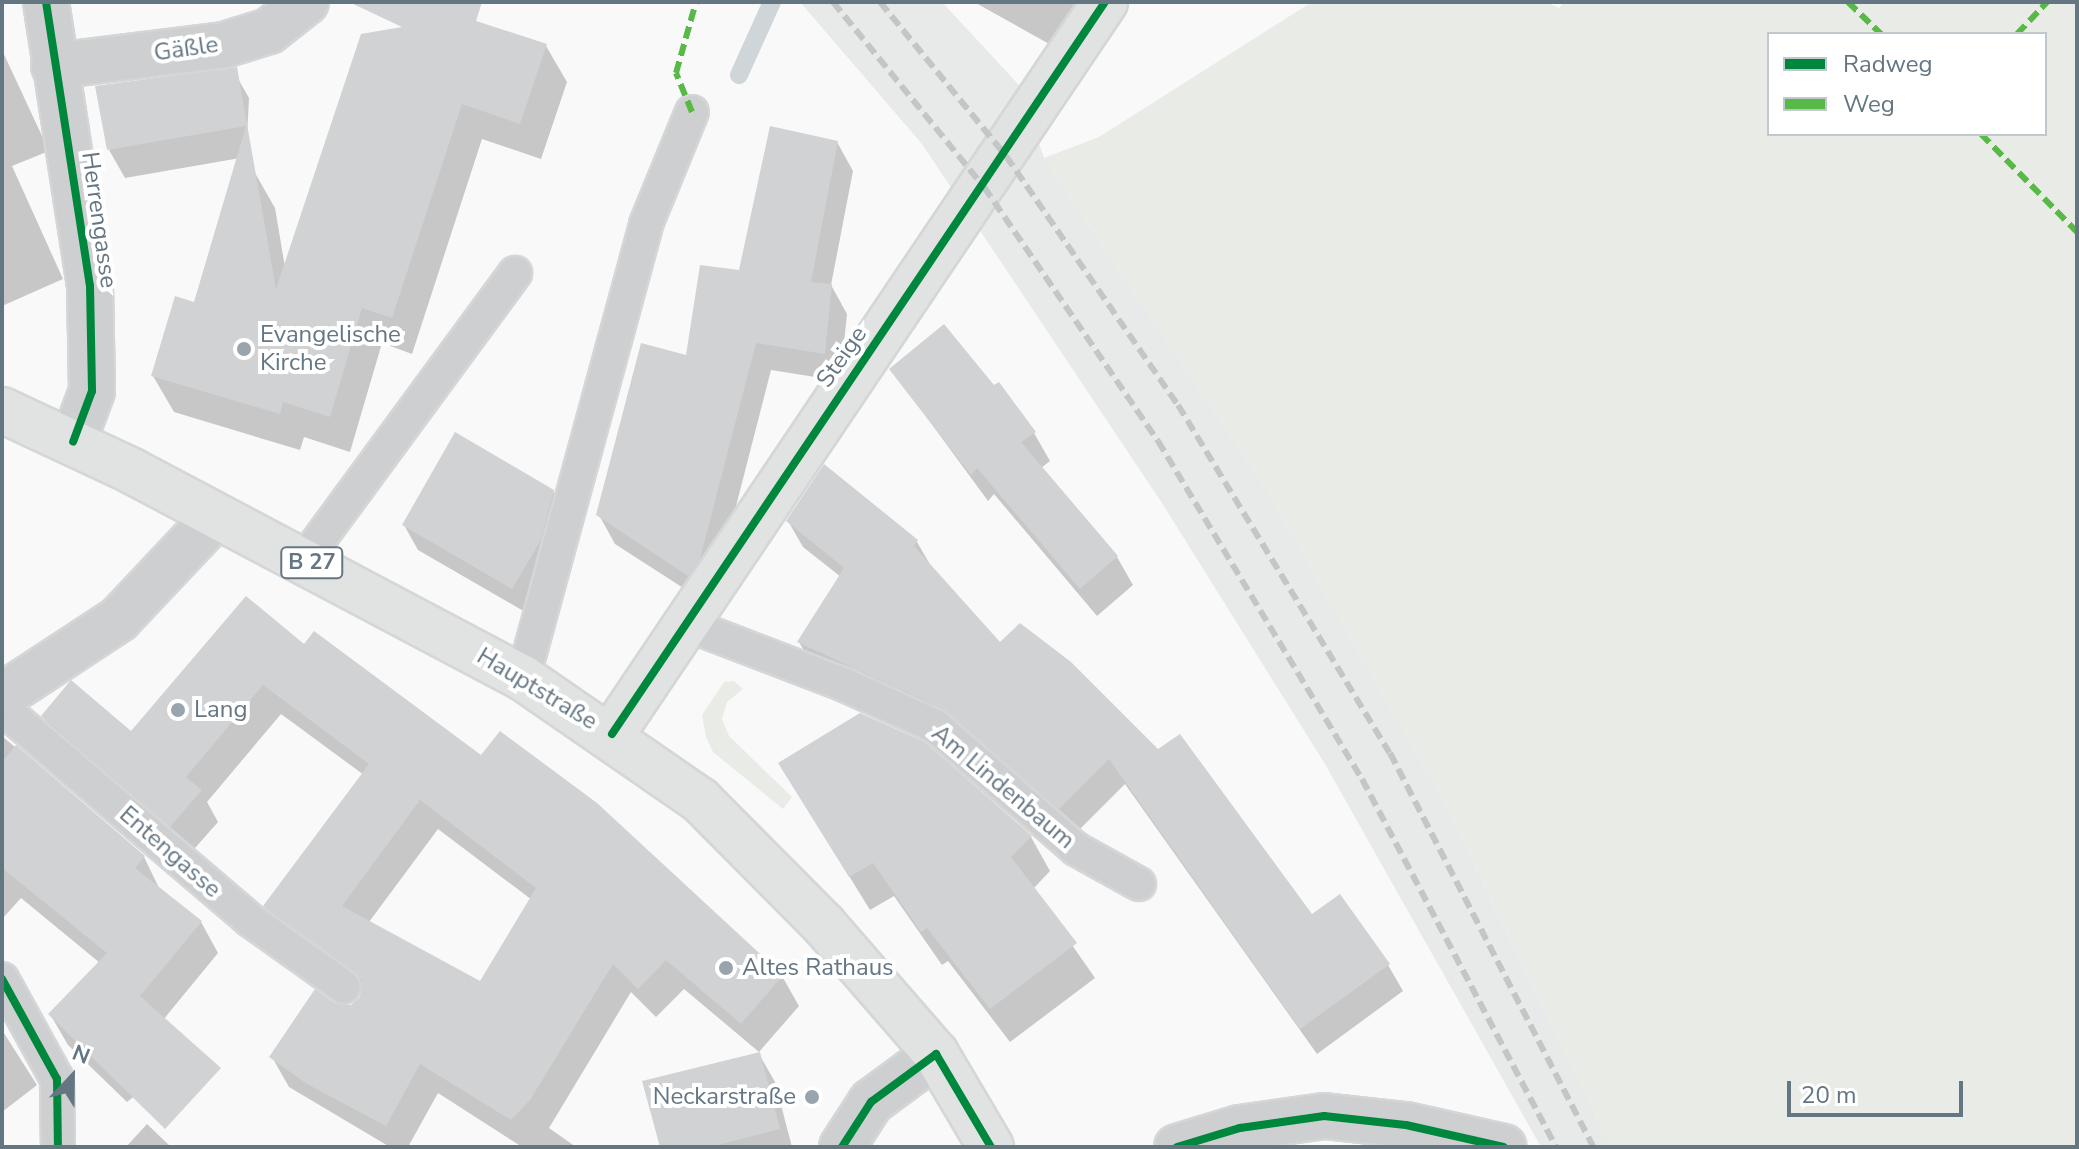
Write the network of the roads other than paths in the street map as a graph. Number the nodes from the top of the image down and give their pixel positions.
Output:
1 (46, 2) edge
2 (306, 2) edge
3 (1105, 2) edge
4 (54, 66) junction
5 (692, 112) dead end
6 (515, 273) dead end
7 (2, 410) edge
8 (73, 442) junction
9 (216, 516) junction
10 (305, 559) junction
11 (686, 624) junction
12 (523, 678) junction
13 (2, 696) edge
14 (2, 708) edge
15 (612, 734) junction
16 (1139, 884) dead end
17 (2, 979) edge
18 (344, 987) dead end
19 (936, 1054) junction
20 (1179, 1146) edge
21 (58, 1147) edge
22 (842, 1147) edge
23 (991, 1147) edge
24 (1504, 1147) edge

1 - 4 street, Herrengasse
2 - 4 street, Gäßle
3 - 11 main road, Steige
4 - 8 street, Herrengasse
5 - 12 lane
6 - 10 lane
7 - 8 main road, Hauptstraße / B 27
8 - 9 main road, Hauptstraße / B 27
9 - 10 main road, Hauptstraße / B 27
9 - 13 street
10 - 12 main road, Hauptstraße / B 27
11 - 15 main road, Steige
11 - 16 lane, Am Lindenbaum
12 - 15 main road, Hauptstraße / B 27
14 - 18 lane, Entengasse
15 - 19 main road, Hauptstraße / B 27
17 - 21 lane
19 - 22 street
19 - 23 main road, Hauptstraße / B 27
20 - 24 street

